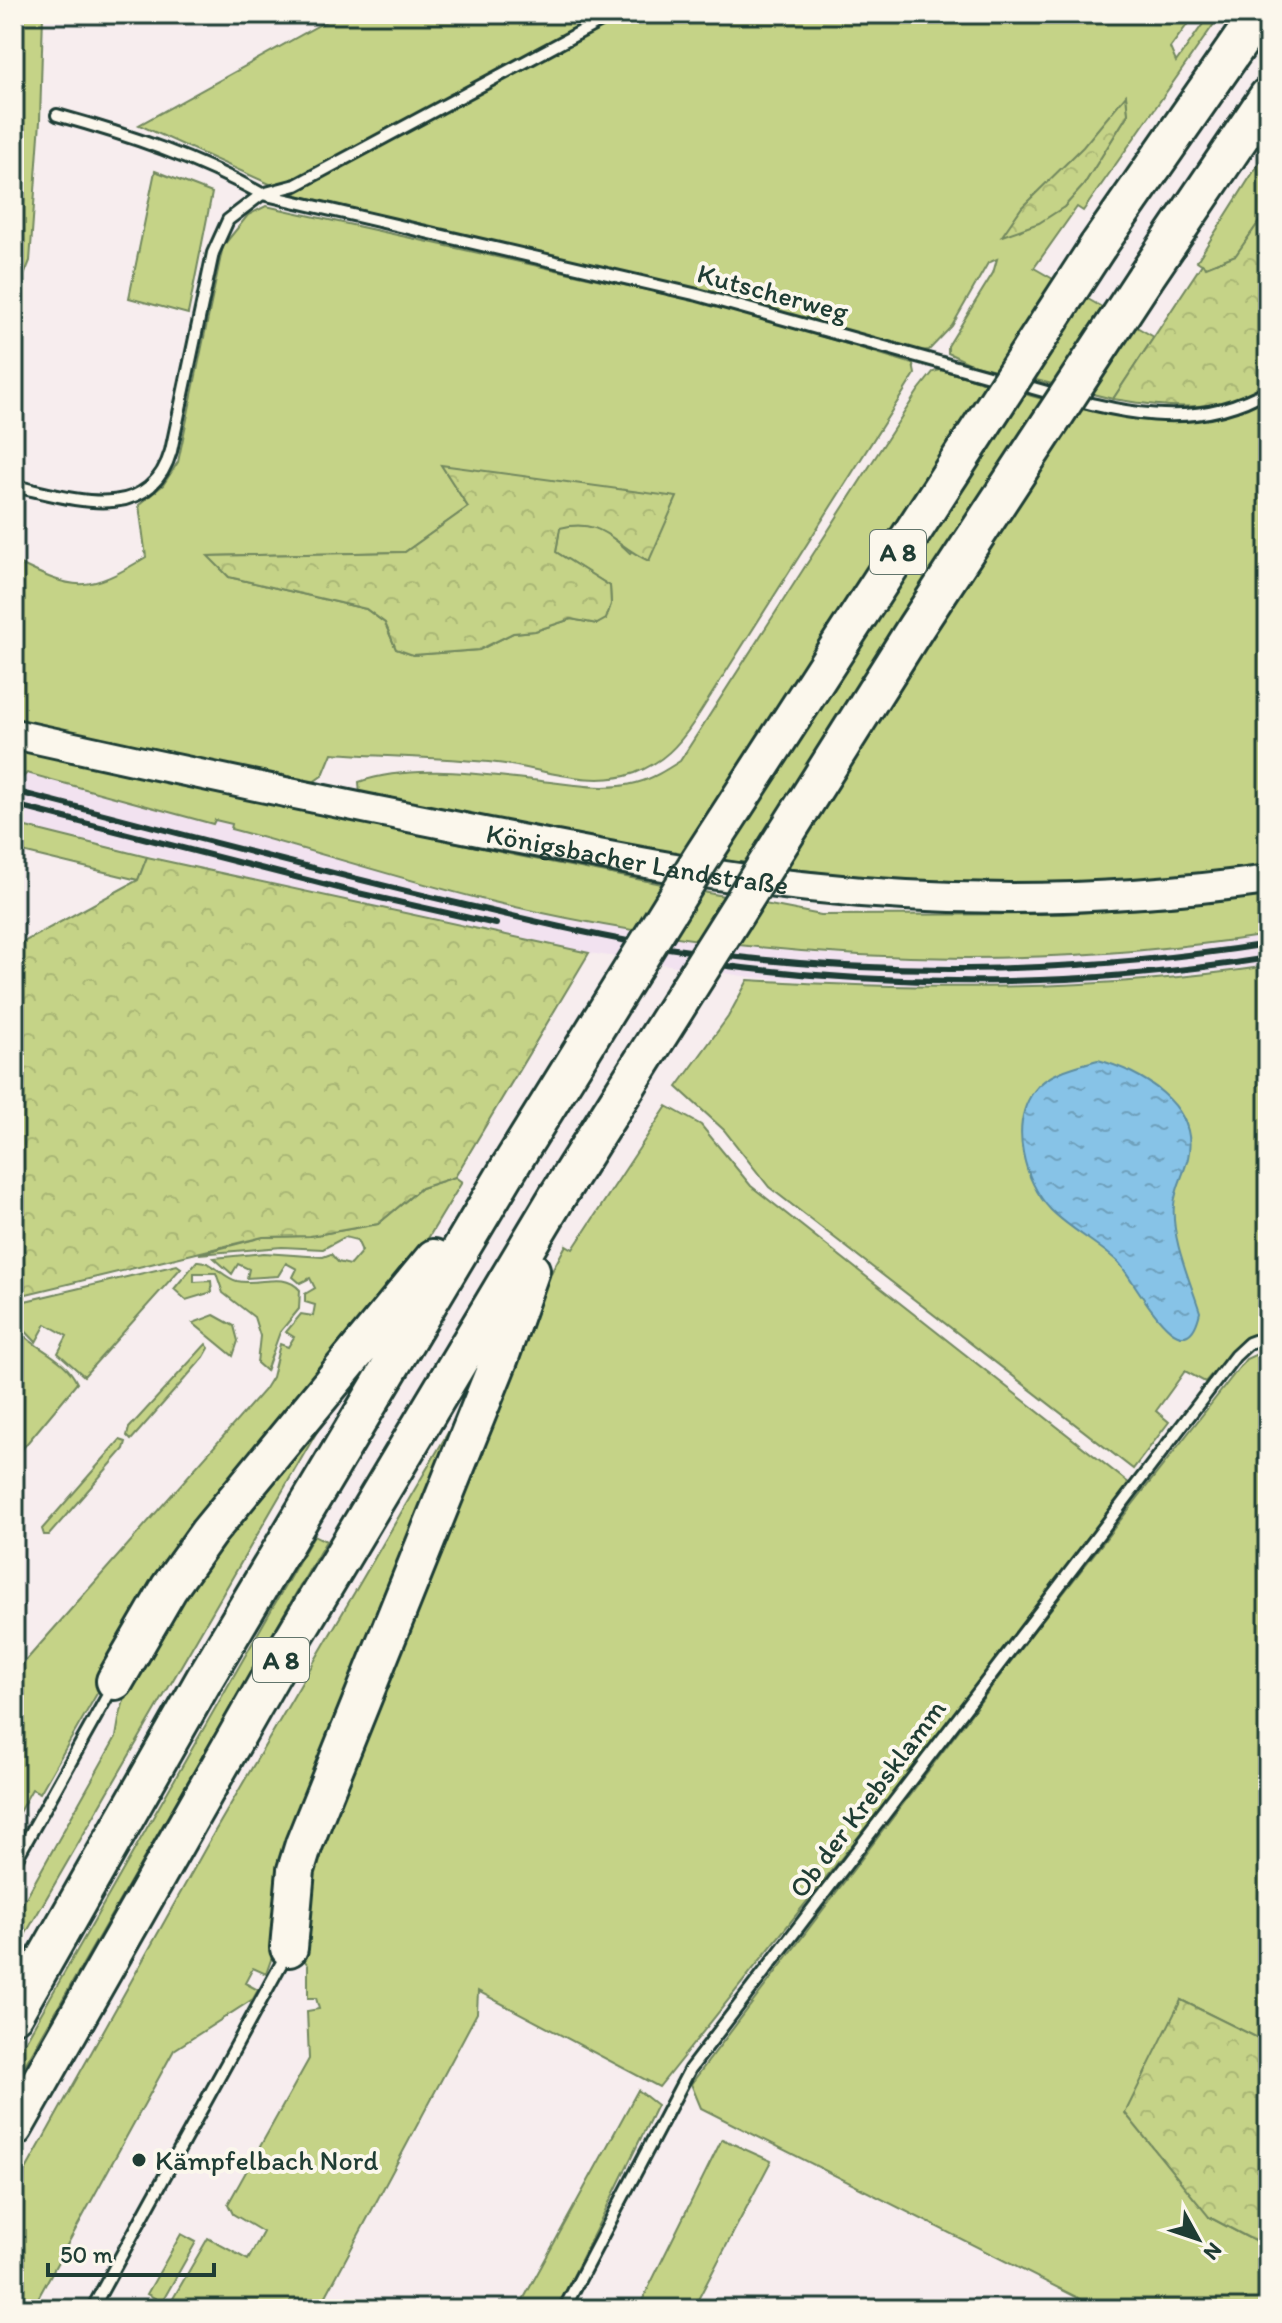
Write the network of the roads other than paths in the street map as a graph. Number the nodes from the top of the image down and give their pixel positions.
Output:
1 (614, 14) edge
2 (1259, 14) edge
3 (1268, 96) edge
4 (57, 115) dead end
5 (262, 194) junction
6 (1268, 390) edge
7 (14, 486) edge
8 (14, 734) edge
9 (1268, 880) edge
10 (509, 1168) junction
11 (557, 1197) junction
12 (1268, 1336) edge
13 (115, 1681) joint
14 (14, 1863) edge
15 (289, 1948) joint
16 (14, 2014) edge
17 (14, 2128) edge
18 (92, 2309) edge
19 (564, 2309) edge

1 - 5 lane
2 - 10 highway, A 8, bridge
3 - 11 highway, A 8, bridge
4 - 5 lane, Kutscherweg
5 - 6 lane, Kutscherweg
5 - 7 lane
8 - 9 main road, Königsbacher Landstraße
10 - 13 highway
10 - 16 highway, A 8
11 - 15 highway
11 - 17 highway, A 8
12 - 19 lane, Ob der Krebsklamm
13 - 14 lane
15 - 18 lane

